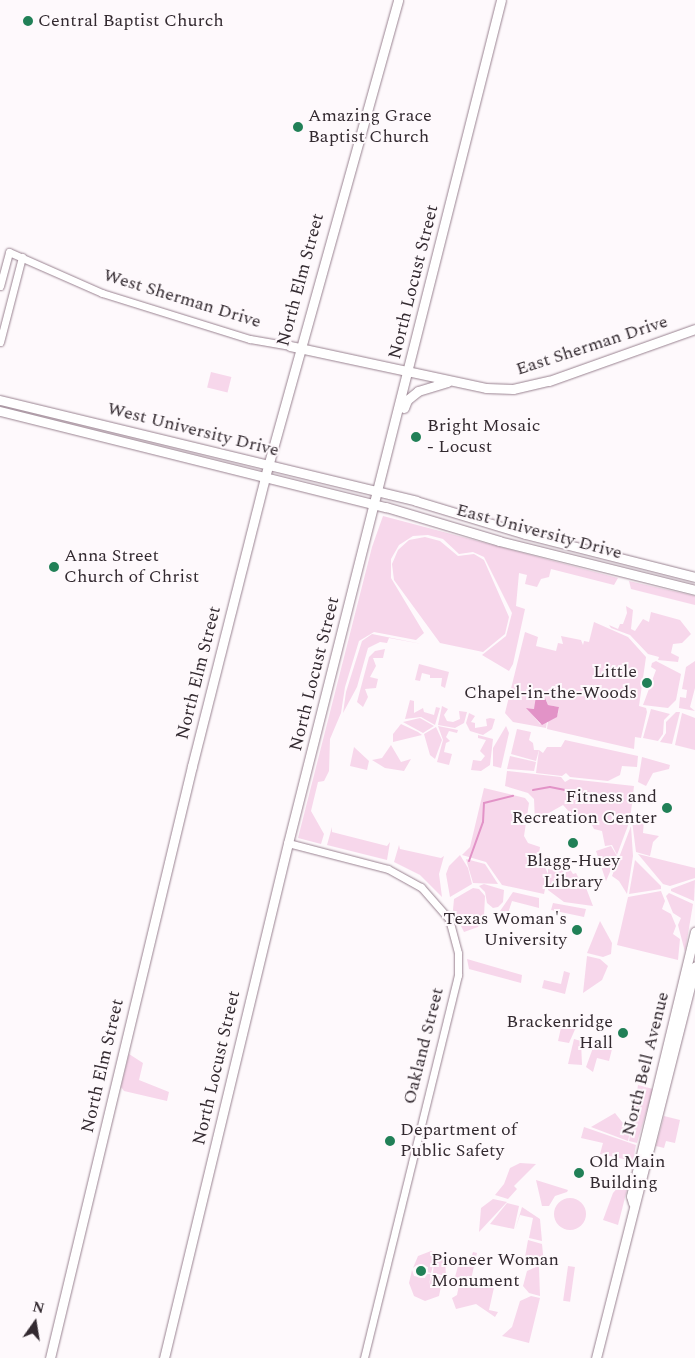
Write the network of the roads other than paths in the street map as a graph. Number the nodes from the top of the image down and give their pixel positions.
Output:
1 (398, 0) edge
2 (501, 0) edge
3 (22, 257) junction
4 (0, 286) edge
5 (2, 323) edge
6 (695, 329) edge
7 (0, 342) edge
8 (295, 347) junction
9 (409, 371) junction
10 (457, 382) junction
11 (0, 400) edge
12 (0, 411) edge
13 (394, 431) junction
14 (268, 466) junction
15 (265, 477) junction
16 (378, 492) junction
17 (375, 504) junction
18 (695, 576) edge
19 (695, 590) edge
20 (288, 843) junction
21 (695, 932) edge
22 (695, 966) edge
23 (633, 1204) junction
24 (50, 1358) edge
25 (164, 1358) edge
26 (364, 1358) edge
27 (596, 1358) edge

1 - 8 main road, North Elm Street
2 - 9 main road, North Locust Street
3 - 4 street, West Sherman Drive
3 - 5 street
3 - 8 street, West Sherman Drive
5 - 7 street
6 - 10 main road, East Sherman Drive
8 - 9 main road, West Sherman Drive
8 - 14 main road, North Elm Street
9 - 10 main road, East Sherman Drive
9 - 13 main road, North Locust Street
10 - 13 main road
11 - 14 main road, West University Drive
12 - 15 main road, West University Drive
13 - 16 main road, North Locust Street
14 - 15 main road, North Elm Street
14 - 16 main road, West University Drive
15 - 17 main road, West University Drive
15 - 24 main road, North Elm Street
16 - 17 main road, North Locust Street
16 - 18 main road, East University Drive
17 - 19 main road, East University Drive
17 - 20 main road, North Locust Street
20 - 25 main road, North Locust Street
20 - 26 street, Oakland Street
21 - 23 main road, North Bell Avenue
22 - 23 main road, North Bell Avenue
23 - 27 main road, North Bell Avenue

